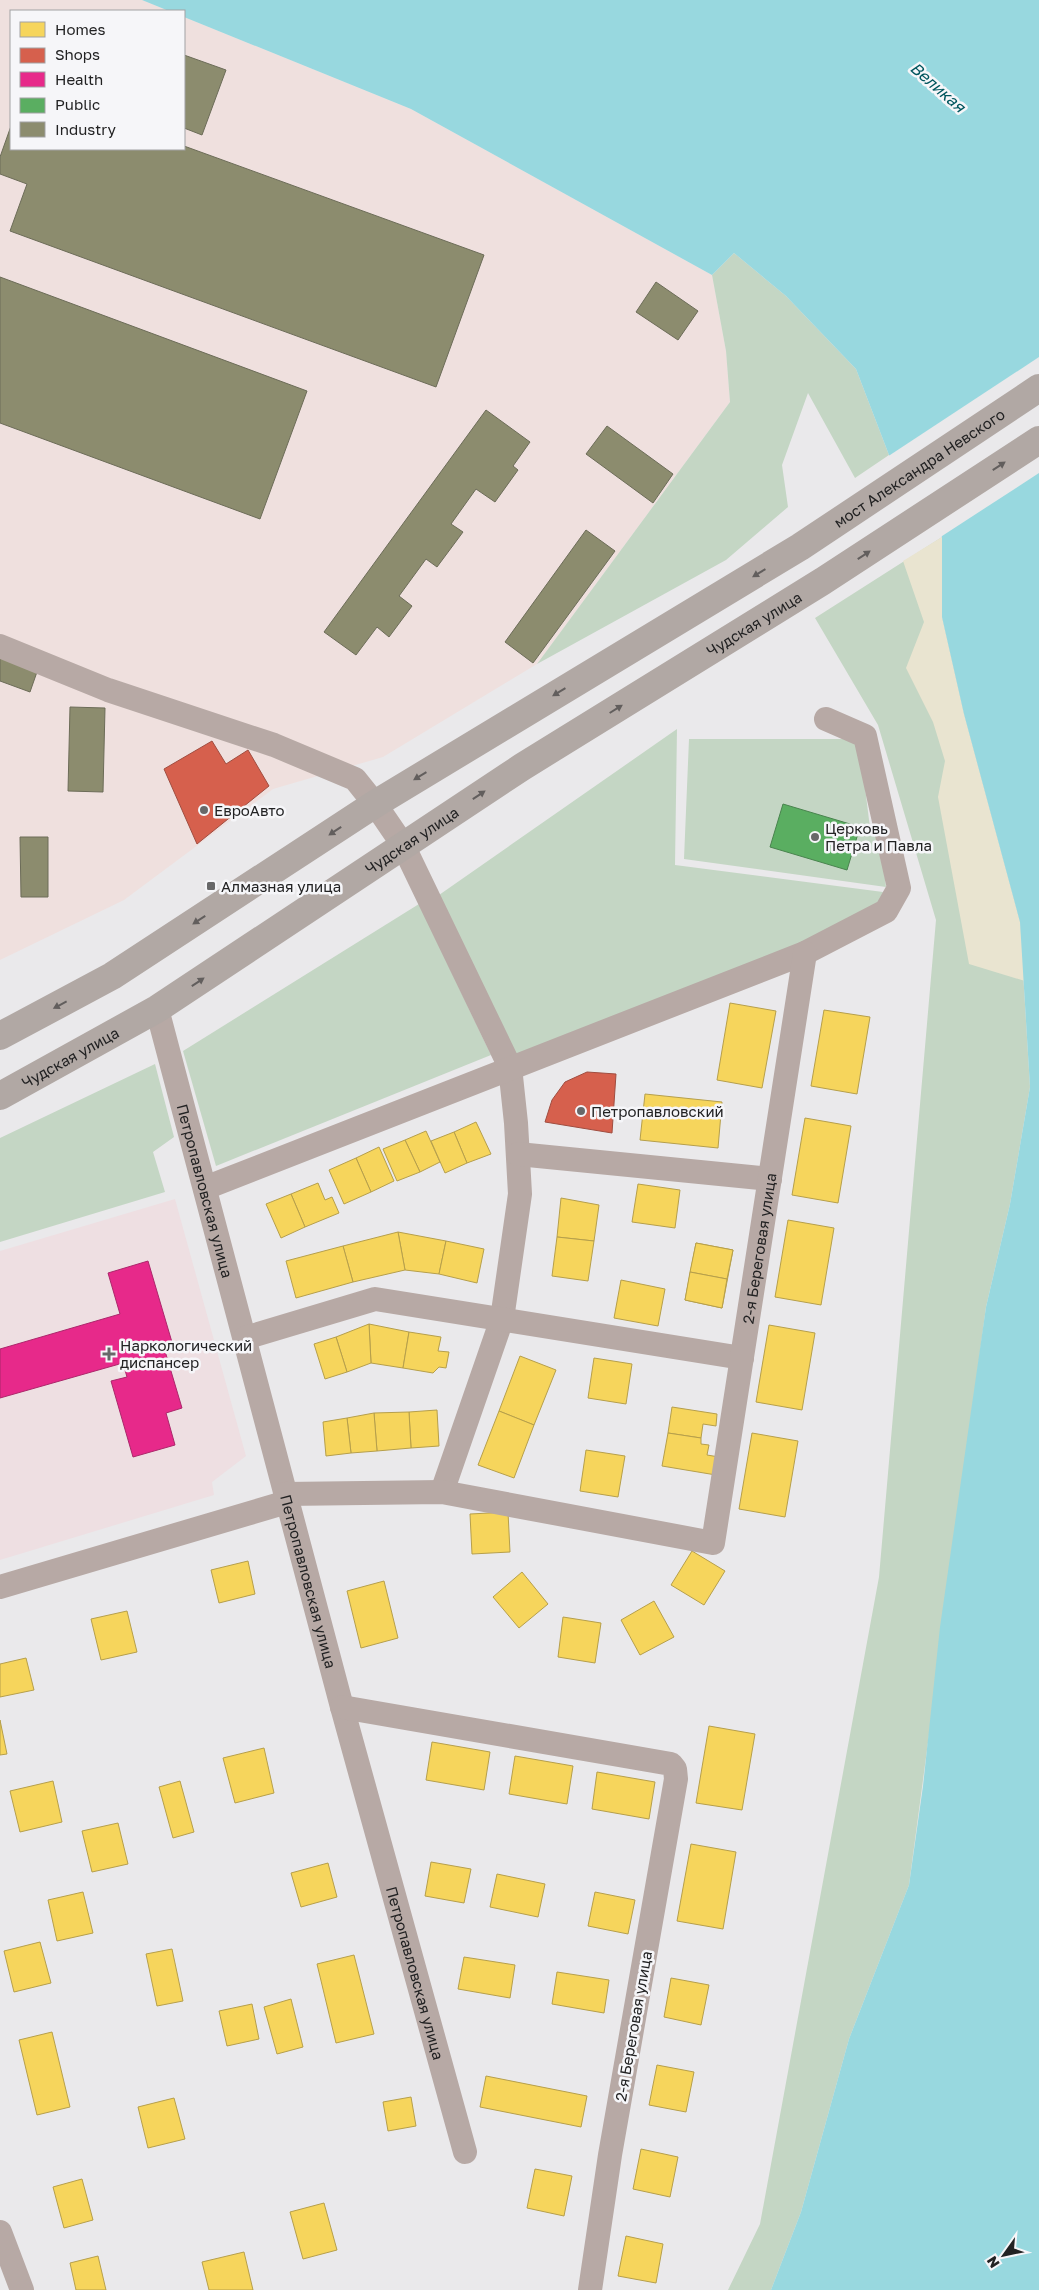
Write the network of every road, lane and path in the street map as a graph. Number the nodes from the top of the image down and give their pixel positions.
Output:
1 (1039, 388) edge
2 (1039, 440) edge
3 (0, 646) edge
4 (826, 719) dead end
5 (375, 804) junction
6 (403, 845) junction
7 (805, 953) junction
8 (157, 1009) junction
9 (0, 1036) edge
10 (510, 1067) junction
11 (0, 1096) edge
12 (518, 1154) junction
13 (770, 1179) junction
14 (205, 1188) junction
15 (502, 1319) junction
16 (245, 1338) junction
17 (742, 1358) junction
18 (442, 1492) junction
19 (286, 1498) junction
20 (0, 1587) edge
21 (342, 1707) junction
22 (465, 2152) dead end
23 (0, 2232) edge
24 (22, 2290) edge
25 (590, 2290) edge

1 -> 5 highway, мост Александра Невского
6 -> 2 highway, Чудская улица
3 - 5 street
4 - 7 street
5 - 6 street
5 -> 9 highway
8 -> 6 highway, Чудская улица
6 - 10 street
7 - 10 street
7 - 13 street, 2-я Береговая улица
8 - 11 highway, Чудская улица
8 - 14 street, Петропавловская улица
10 - 12 street
10 - 14 street
12 - 13 street
12 - 15 street
13 - 17 street, 2-я Береговая улица
14 - 16 street, Петропавловская улица
15 - 16 street
15 - 17 street
15 - 18 street
16 - 19 street, Петропавловская улица
17 - 18 street, 2-я Береговая улица
18 - 19 street
19 - 20 street
19 - 21 street, Петропавловская улица
21 - 22 street, Петропавловская улица
21 - 25 street, 2-я Береговая улица
23 - 24 street

